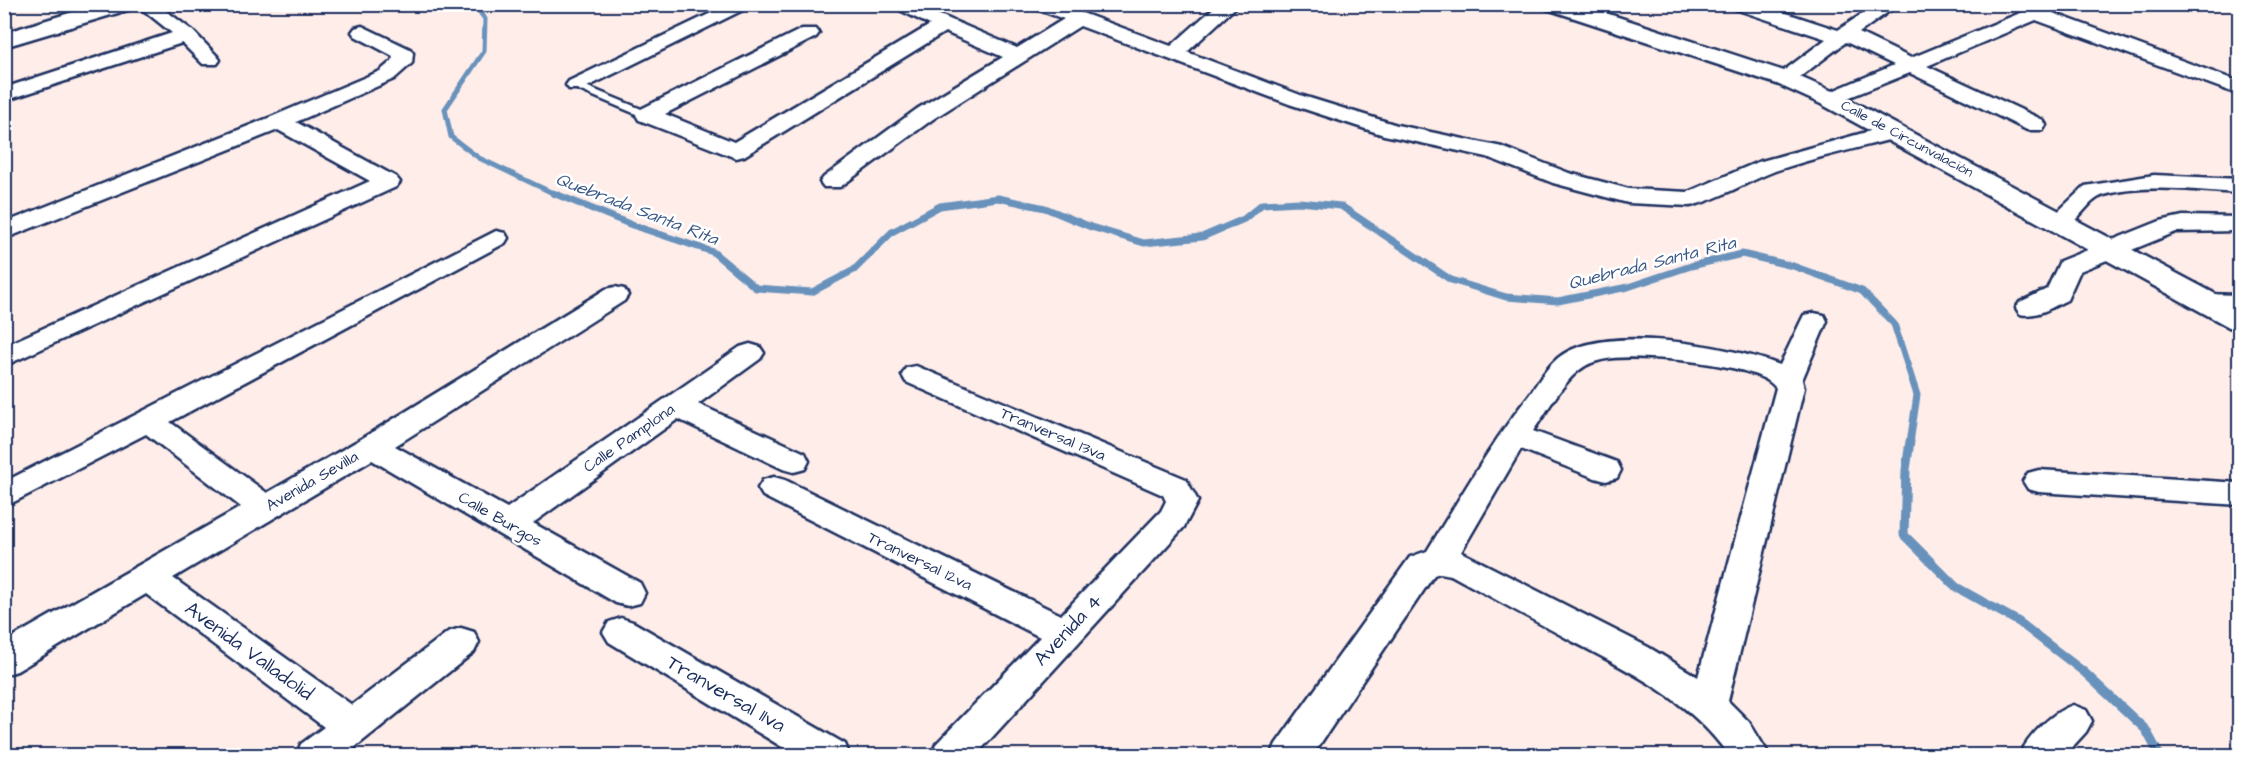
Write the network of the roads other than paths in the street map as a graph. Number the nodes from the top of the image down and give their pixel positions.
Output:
1 (123, 4) edge
2 (146, 4) edge
3 (746, 4) edge
4 (897, 4) edge
5 (1040, 4) edge
6 (1230, 4) edge
7 (1555, 4) edge
8 (1739, 4) edge
9 (1890, 4) edge
10 (2059, 4) edge
11 (2037, 14) junction
12 (1078, 20) junction
13 (944, 25) junction
14 (362, 32) dead end
15 (809, 33) dead end
16 (186, 35) junction
17 (1843, 35) junction
18 (4, 40) edge
19 (1174, 54) junction
20 (1020, 57) junction
21 (210, 60) dead end
22 (1915, 65) junction
23 (1785, 79) junction
24 (576, 85) joint
25 (2240, 89) edge
26 (4, 95) edge
27 (1830, 99) junction
28 (647, 115) junction
29 (279, 122) junction
30 (2035, 125) dead end
31 (1892, 132) junction
32 (832, 182) dead end
33 (2240, 186) edge
34 (2060, 221) junction
35 (2240, 224) edge
36 (4, 232) edge
37 (496, 238) dead end
38 (2108, 248) junction
39 (615, 295) dead end
40 (2205, 302) junction
41 (2240, 303) edge
42 (2029, 308) dead end
43 (2240, 320) edge
44 (1814, 321) dead end
45 (750, 353) dead end
46 (4, 357) edge
47 (916, 375) dead end
48 (1788, 380) junction
49 (674, 405) junction
50 (147, 420) junction
51 (1514, 435) junction
52 (372, 446) junction
53 (794, 461) dead end
54 (1606, 470) dead end
55 (2039, 481) dead end
56 (774, 488) dead end
57 (2240, 494) edge
58 (4, 496) edge
59 (1182, 501) joint
60 (265, 508) junction
61 (508, 524) junction
62 (1439, 560) junction
63 (147, 576) junction
64 (628, 592) dead end
65 (621, 632) dead end
66 (1065, 633) junction
67 (461, 642) dead end
68 (4, 660) edge
69 (1709, 704) junction
70 (2073, 721) dead end
71 (352, 726) junction
72 (315, 756) edge
73 (831, 756) edge
74 (950, 756) edge
75 (1290, 756) edge
76 (1751, 756) edge
77 (2038, 756) edge

1 - 18 street
2 - 16 street
3 - 24 street
4 - 13 street
5 - 12 street
6 - 19 street
7 - 23 street, Calle de Circunvalación
8 - 17 street
9 - 17 street
10 - 11 street
11 - 22 street
11 - 25 street
12 - 19 street
12 - 20 street
13 - 20 street
13 - 28 street
14 - 29 street
15 - 28 street
16 - 21 street
16 - 26 street
17 - 22 street
17 - 23 street
19 - 31 street
20 - 32 street
22 - 27 street
22 - 30 street
23 - 27 street, Calle de Circunvalación
24 - 28 lane
27 - 31 street, Calle de Circunvalación
29 - 36 street
29 - 46 street
31 - 34 street, Calle de Circunvalación
33 - 34 street
34 - 38 street, Calle de Circunvalación
35 - 38 street
37 - 50 street
38 - 40 street, Calle de Circunvalación
38 - 42 street
39 - 52 street, Avenida Sevilla
40 - 41 street
40 - 43 street, Calle de Circunvalación
44 - 48 street
45 - 49 street, Calle Pamplona
47 - 59 street, Tranversal 13va
48 - 51 street
48 - 69 street
49 - 53 street
49 - 61 street, Calle Pamplona
50 - 58 street
50 - 60 street
51 - 54 street
51 - 62 street
52 - 60 street, Avenida Sevilla
52 - 61 street, Calle Burgos
55 - 57 street
56 - 66 street, Tranversal 12va
59 - 66 street, Avenida 4
60 - 63 street, Avenida Sevilla
61 - 64 street, Calle Burgos
62 - 69 street
62 - 75 street
63 - 68 street, Avenida Sevilla
63 - 71 street, Avenida Valladolid
65 - 73 street, Tranversal 11va
66 - 74 street, Avenida 4
67 - 71 street
69 - 76 street
70 - 77 street
71 - 72 street

